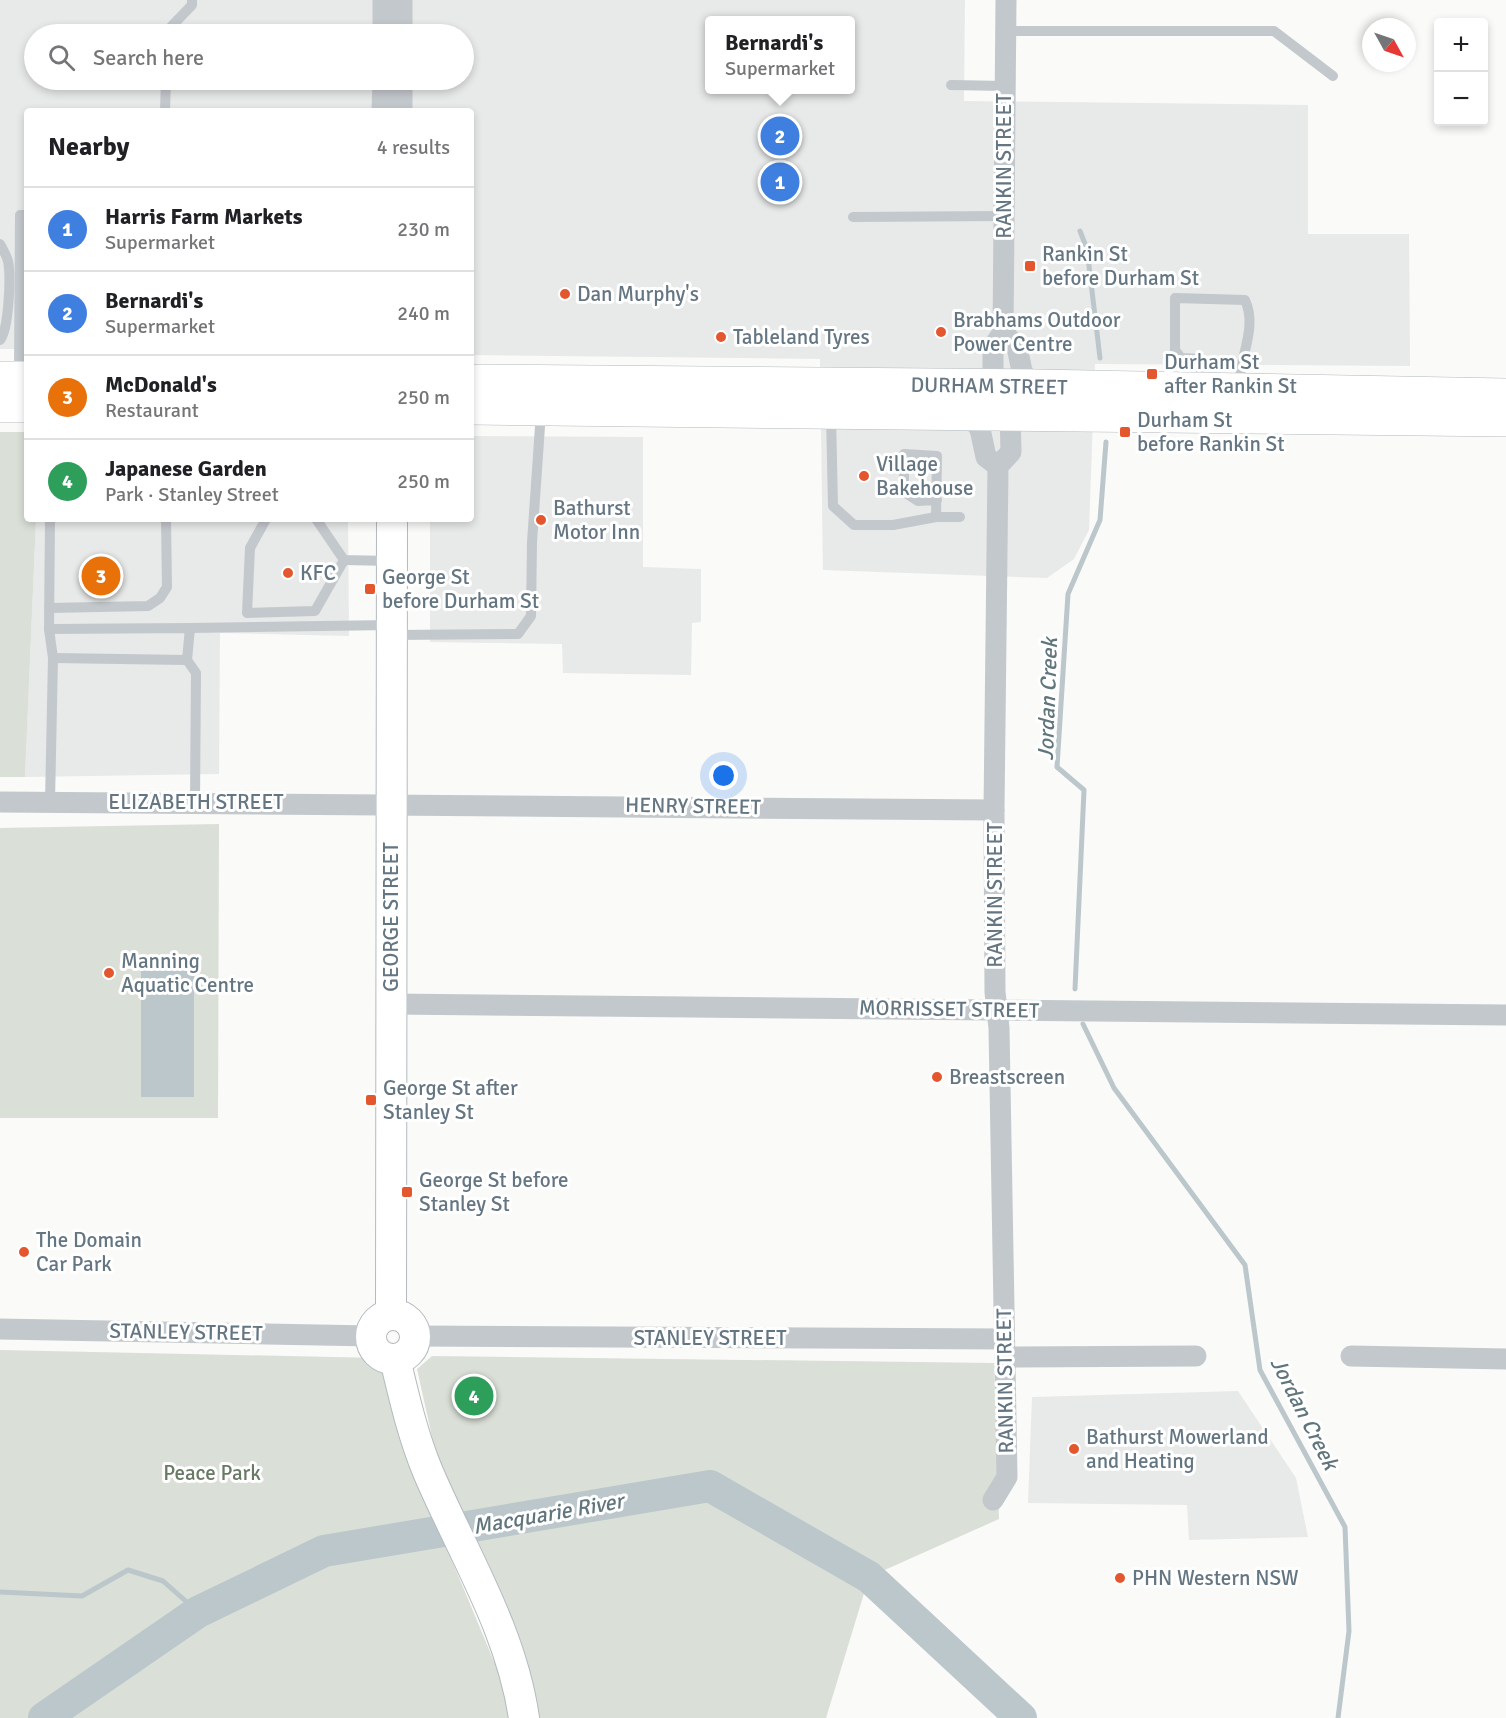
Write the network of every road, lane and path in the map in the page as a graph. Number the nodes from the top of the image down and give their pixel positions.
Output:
1 (192, 0) edge
2 (383, 0) edge
3 (402, 0) edge
4 (1006, 0) edge
5 (175, 24) edge
6 (383, 24) edge
7 (402, 24) edge
8 (1006, 31) junction
9 (1333, 76) dead end
10 (951, 85) dead end
11 (1005, 86) junction
12 (166, 90) edge
13 (383, 90) edge
14 (402, 90) edge
15 (165, 108) edge
16 (382, 108) edge
17 (402, 108) edge
18 (24, 215) edge
19 (1003, 216) junction
20 (853, 217) dead end
21 (0, 244) edge
22 (1003, 333) junction
23 (0, 340) edge
24 (474, 381) edge
25 (993, 386) junction
26 (1031, 386) junction
27 (1202, 390) junction
28 (1239, 390) junction
29 (16, 392) edge
30 (1506, 395) edge
31 (474, 408) edge
32 (542, 409) junction
33 (831, 412) junction
34 (969, 414) junction
35 (1010, 414) junction
36 (1506, 420) edge
37 (998, 466) junction
38 (937, 500) junction
39 (936, 517) junction
40 (960, 518) dead end
41 (50, 522) edge
42 (166, 522) edge
43 (264, 522) edge
44 (318, 522) edge
45 (392, 522) edge
46 (344, 560) junction
47 (392, 561) junction
48 (50, 608) junction
49 (190, 628) junction
50 (49, 629) junction
51 (391, 630) junction
52 (53, 658) junction
53 (187, 660) junction
54 (0, 802) edge
55 (50, 802) junction
56 (195, 802) junction
57 (391, 803) junction
58 (994, 810) junction
59 (391, 1004) junction
60 (997, 1009) junction
61 (1506, 1015) edge
62 (381, 1326) junction
63 (0, 1329) edge
64 (415, 1336) junction
65 (1004, 1348) junction
66 (1196, 1356) dead end
67 (1351, 1356) dead end
68 (395, 1359) junction
69 (1506, 1359) edge
70 (993, 1500) dead end
71 (524, 1718) edge

1 - 5 lane
2 - 6 street
3 - 7 street
4 - 8 street, RANKIN STREET
8 - 9 lane
8 - 11 street, RANKIN STREET
10 - 11 lane
11 - 19 street, RANKIN STREET
12 - 15 lane
13 - 16 street
14 - 17 street
18 - 29 lane
19 - 20 lane
19 - 22 street, RANKIN STREET
21 - 23 lane
22 - 25 street, RANKIN STREET
22 - 26 street
24 - 25 highway, DURHAM STREET
25 - 26 highway, DURHAM STREET
25 - 35 street, RANKIN STREET
26 - 27 highway, DURHAM STREET
27 - 28 highway, DURHAM STREET
27 - 28 lane
28 - 30 highway, DURHAM STREET
31 - 32 highway, DURHAM STREET
32 - 33 highway, DURHAM STREET
32 - 51 lane
33 - 34 highway, DURHAM STREET
33 - 39 lane
34 - 35 highway, DURHAM STREET
34 - 37 street
35 - 36 highway, DURHAM STREET
35 - 37 street, RANKIN STREET
37 - 58 street, RANKIN STREET
38 - 38 lane
38 - 39 lane
39 - 40 lane
41 - 48 lane
42 - 48 lane
43 - 46 lane
44 - 46 lane
45 - 47 main road, GEORGE STREET
46 - 47 lane
47 - 51 main road, GEORGE STREET
48 - 50 lane
49 - 50 lane
49 - 51 lane
49 - 53 lane
50 - 52 lane
51 - 57 main road, GEORGE STREET
52 - 53 lane
52 - 55 lane
53 - 56 lane
54 - 55 street, ELIZABETH STREET
55 - 56 street, ELIZABETH STREET
56 - 57 street, ELIZABETH STREET
57 - 58 street, HENRY STREET
57 - 59 main road, GEORGE STREET
58 - 60 street, RANKIN STREET
59 - 60 street, MORRISSET STREET
59 - 62 main road, GEORGE STREET
60 - 61 street, MORRISSET STREET
60 - 65 street, RANKIN STREET
62 - 63 street, STANLEY STREET
62 - 64 main road
62 - 68 main road
64 - 65 street, STANLEY STREET
64 - 68 main road
65 - 66 street, STANLEY STREET
65 - 70 street, RANKIN STREET
67 - 69 street
68 - 71 main road

